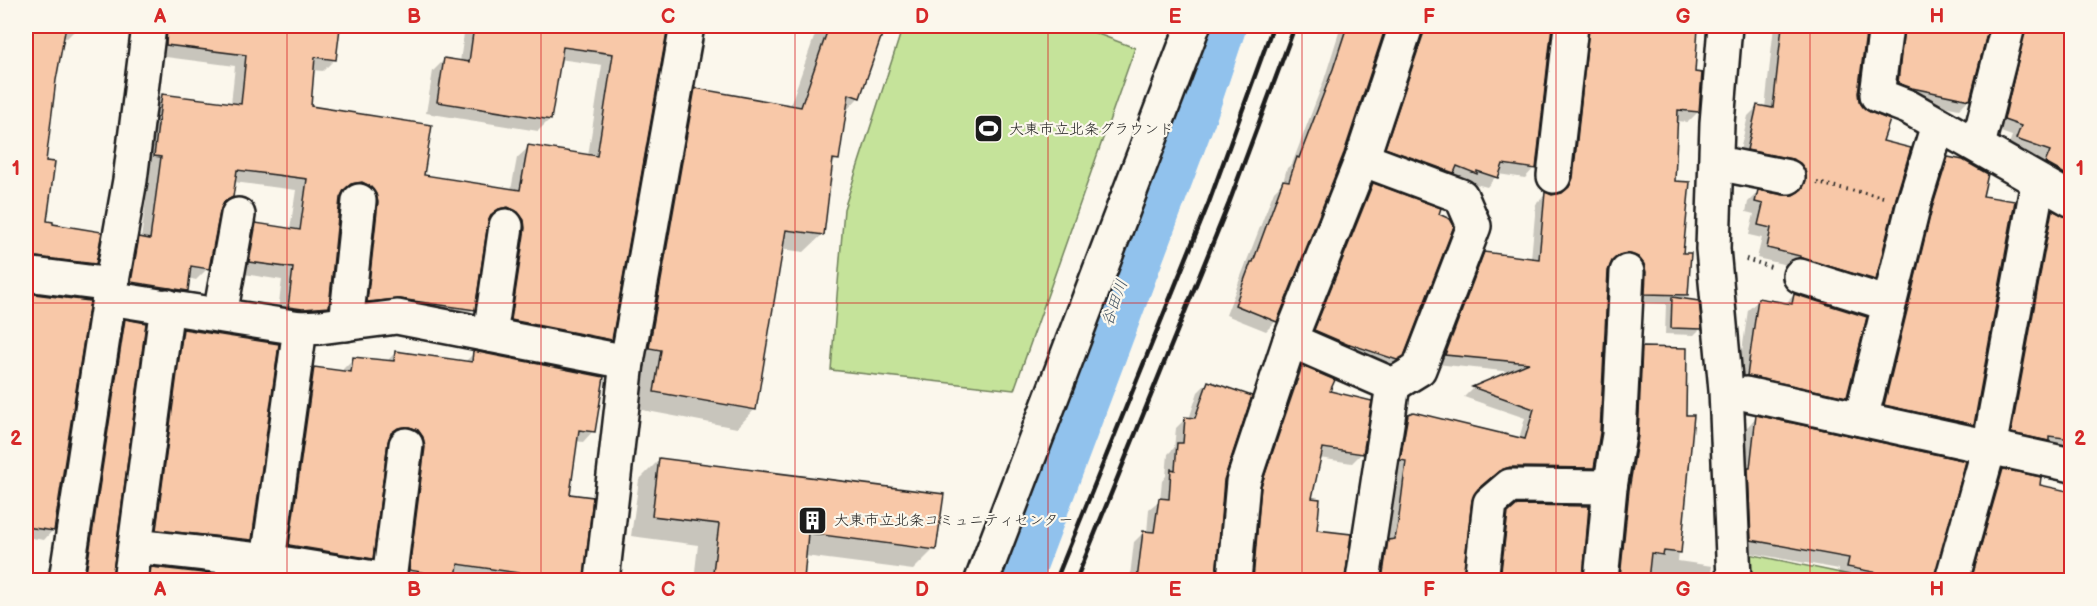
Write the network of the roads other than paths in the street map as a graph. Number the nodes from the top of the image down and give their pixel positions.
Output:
1 (149, 26) edge
2 (687, 26) edge
3 (1193, 26) edge
4 (1406, 26) edge
5 (1571, 26) edge
6 (1725, 26) edge
7 (1886, 26) edge
8 (2008, 26) edge
9 (1938, 125) junction
10 (1978, 145) junction
11 (1362, 159) junction
12 (1717, 163) junction
13 (1554, 176) dead end
14 (1788, 177) road end
15 (2038, 182) junction
16 (2072, 200) edge
17 (359, 201) dead end
18 (238, 214) dead end
19 (506, 226) dead end
20 (1627, 272) dead end
21 (26, 274) edge
22 (1800, 276) road end
23 (110, 291) junction
24 (1889, 304) junction
25 (167, 306) junction
26 (220, 315) junction
27 (346, 324) junction
28 (300, 328) junction
29 (490, 335) junction
30 (1290, 340) junction
31 (627, 362) junction
32 (1393, 385) junction
33 (1746, 394) dead end
34 (1861, 419) junction
35 (406, 445) dead end
36 (1989, 448) junction
37 (2072, 465) edge
38 (1610, 487) junction
39 (135, 546) junction
40 (275, 568) edge
41 (66, 580) edge
42 (130, 580) edge
43 (388, 580) edge
44 (602, 580) edge
45 (982, 580) edge
46 (1234, 580) edge
47 (1363, 580) edge
48 (1481, 580) edge
49 (1601, 580) edge
50 (1734, 580) edge
51 (1952, 580) edge

1 - 23 street
2 - 31 street
3 - 45 street
4 - 11 street
5 - 13 street
6 - 12 street
7 - 9 street
8 - 10 street
9 - 10 street
9 - 24 street
10 - 15 street
11 - 30 street
11 - 32 street
12 - 14 street
12 - 50 street
15 - 16 street
15 - 36 street
17 - 27 street
18 - 26 street
19 - 29 street
20 - 38 street
21 - 23 street
22 - 24 street
23 - 25 street
23 - 41 street
24 - 34 street
25 - 26 street
25 - 39 street
26 - 28 street
27 - 28 street
27 - 29 street
28 - 40 street
29 - 31 street
30 - 32 street
30 - 46 street
31 - 44 street
32 - 47 street
33 - 34 street
34 - 36 street
35 - 43 street
36 - 37 street
36 - 51 street
38 - 48 street
38 - 49 street
39 - 40 street
39 - 42 street
40 - 43 street

